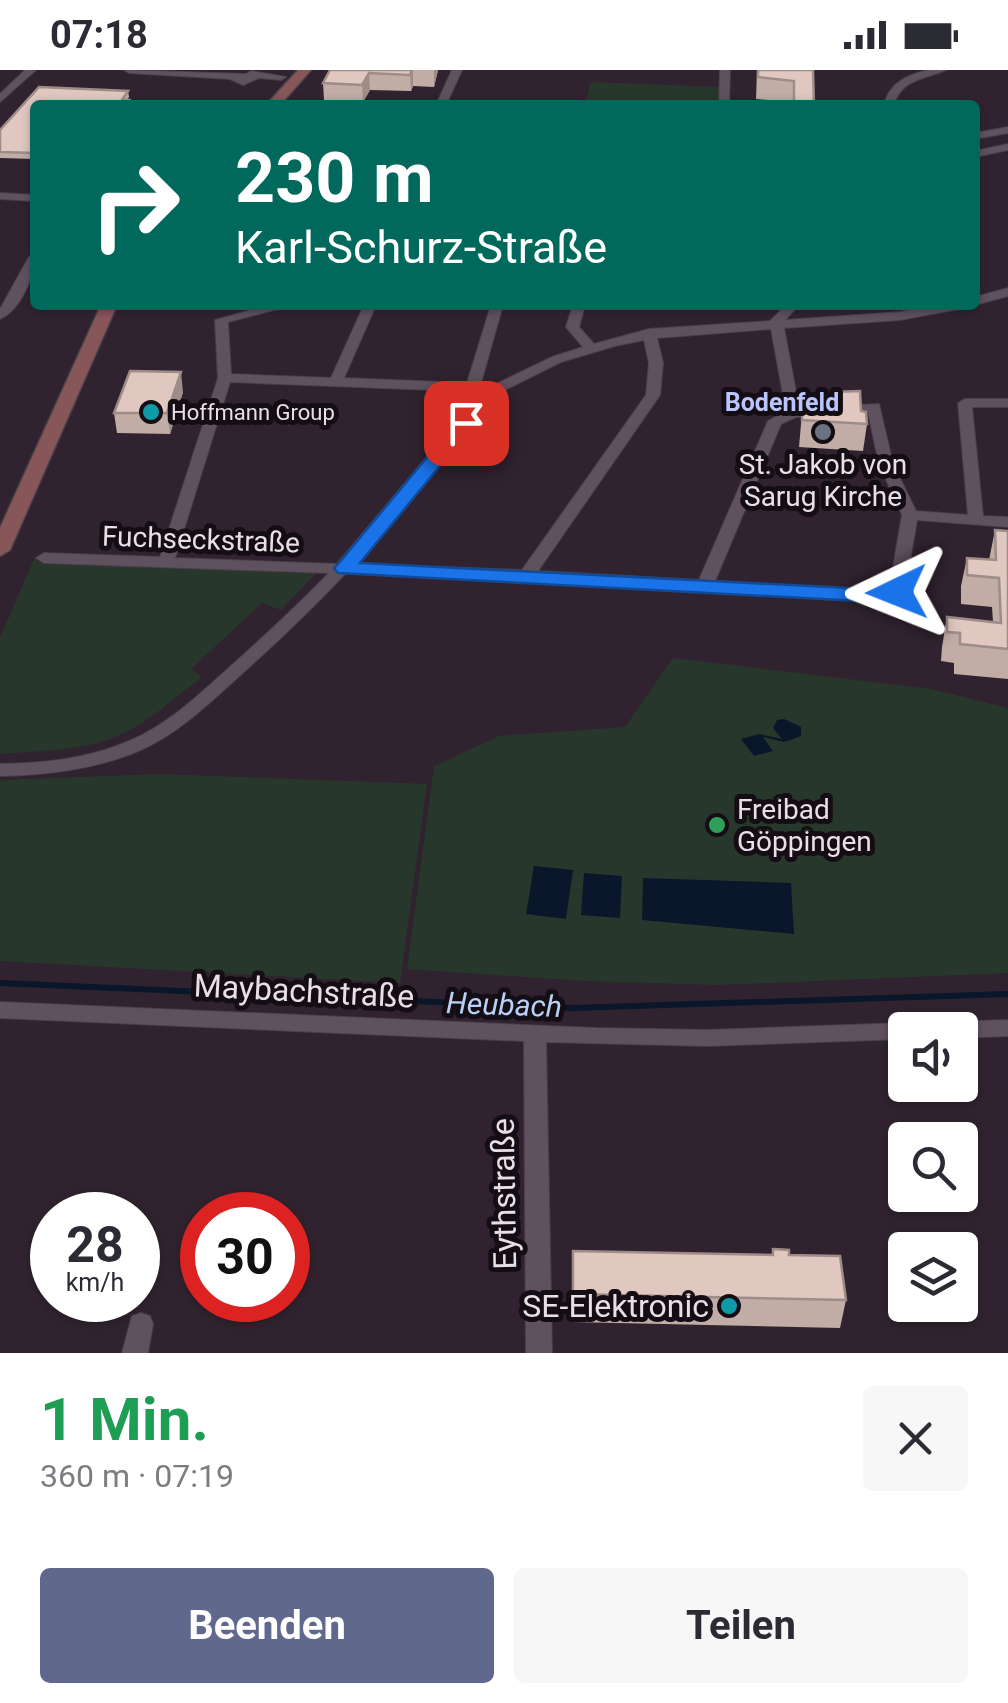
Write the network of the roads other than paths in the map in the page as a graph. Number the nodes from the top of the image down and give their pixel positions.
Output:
1 (32, 70) edge
2 (129, 70) edge
3 (305, 70) edge
4 (457, 70) edge
5 (725, 70) edge
6 (934, 71) edge
7 (284, 74) edge
8 (0, 100) edge
9 (260, 100) edge
10 (278, 100) edge
11 (443, 100) edge
12 (724, 100) edge
13 (890, 100) edge
14 (1008, 130) edge
15 (980, 135) edge
16 (1008, 147) edge
17 (980, 153) edge
18 (0, 196) edge
19 (30, 198) edge
20 (30, 266) edge
21 (1008, 292) edge
22 (980, 300) edge
23 (107, 310) edge
24 (265, 310) edge
25 (368, 310) edge
26 (495, 310) edge
27 (577, 310) edge
28 (788, 310) edge
29 (925, 310) edge
30 (0, 315) edge
31 (776, 322) junction
32 (648, 333) junction
33 (588, 346) junction
34 (225, 378) junction
35 (336, 382) junction
36 (472, 387) junction
37 (498, 388) junction
38 (1008, 403) edge
39 (793, 413) junction
40 (910, 515) junction
41 (976, 520) junction
42 (1008, 522) edge
43 (0, 550) edge
44 (44, 558) dead end
45 (166, 562) junction
46 (345, 568) junction
47 (527, 575) junction
48 (705, 585) junction
49 (0, 770) edge
50 (0, 1010) edge
51 (1008, 1028) edge
52 (978, 1029) edge
53 (888, 1033) edge
54 (535, 1034) junction
55 (141, 1324) dead end
56 (136, 1353) edge
57 (539, 1353) edge

1 - 8 street
2 - 7 street
3 - 10 main road
4 - 11 street
5 - 12 street
6 - 13 street
7 - 9 main road
14 - 15 street
16 - 17 street
18 - 19 street
20 - 30 street
21 - 22 street
23 - 43 main road
24 - 34 street
25 - 35 street
26 - 36 street
27 - 33 street
28 - 31 street
29 - 31 street
31 - 32 street
31 - 39 street
32 - 33 street
32 - 47 street
33 - 37 street
34 - 35 street
34 - 45 street
35 - 36 street
36 - 37 street
37 - 46 street
38 - 41 street
39 - 40 street
39 - 48 street
40 - 41 street
40 - 48 street, Fuchseckstraße
41 - 42 street
44 - 45 street, Fuchseckstraße
45 - 46 street, Fuchseckstraße
46 - 47 street, Fuchseckstraße
46 - 49 street
47 - 48 street, Fuchseckstraße
50 - 54 street, Maybachstraße
51 - 52 street
53 - 54 street, Maybachstraße
54 - 57 street, Eythstraße
55 - 56 street

